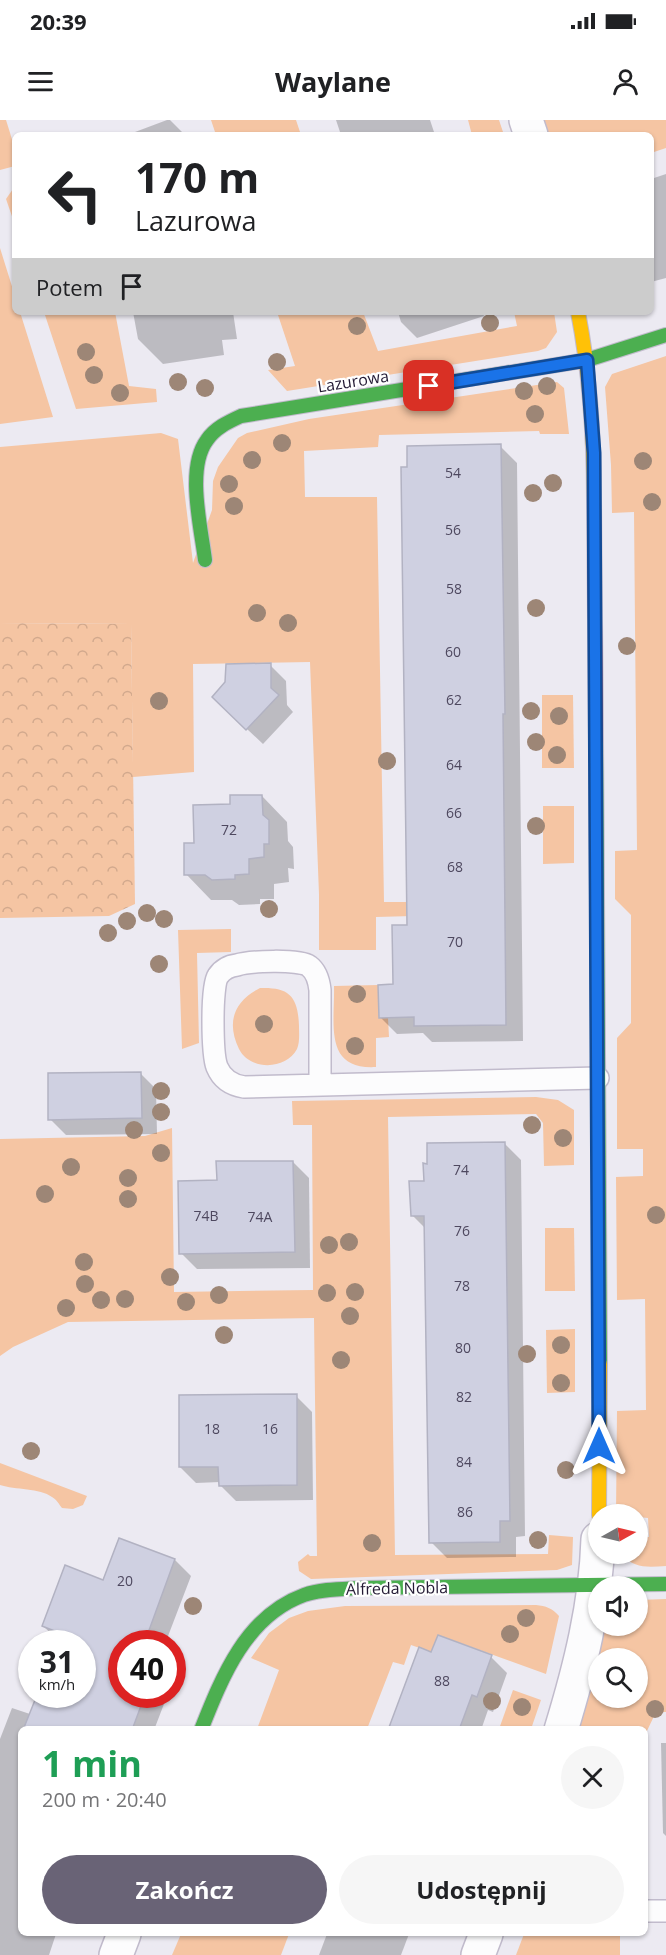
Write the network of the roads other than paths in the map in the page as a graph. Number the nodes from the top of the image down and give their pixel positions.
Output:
1 (579, 315) edge
2 (666, 335) edge
3 (587, 360) junction
4 (206, 560) dead end
5 (598, 1078) junction
6 (320, 1085) junction
7 (599, 1504) edge
8 (648, 1584) edge
9 (666, 1584) edge
10 (588, 1585) edge
11 (588, 1622) edge
12 (203, 1726) edge
13 (562, 1726) edge
14 (648, 1911) edge
15 (666, 1911) edge
16 (123, 1936) edge
17 (485, 1936) edge
18 (116, 1955) edge
19 (478, 1955) edge

1 - 3 street
2 - 3 street, Lazurowa
3 - 4 street, Lazurowa
3 - 5 street
5 - 6 lane
5 - 7 street
6 - 6 lane
8 - 9 street, Alfreda Nobla
10 - 12 street, Alfreda Nobla
11 - 13 street
14 - 15 lane
16 - 18 street
17 - 19 street

